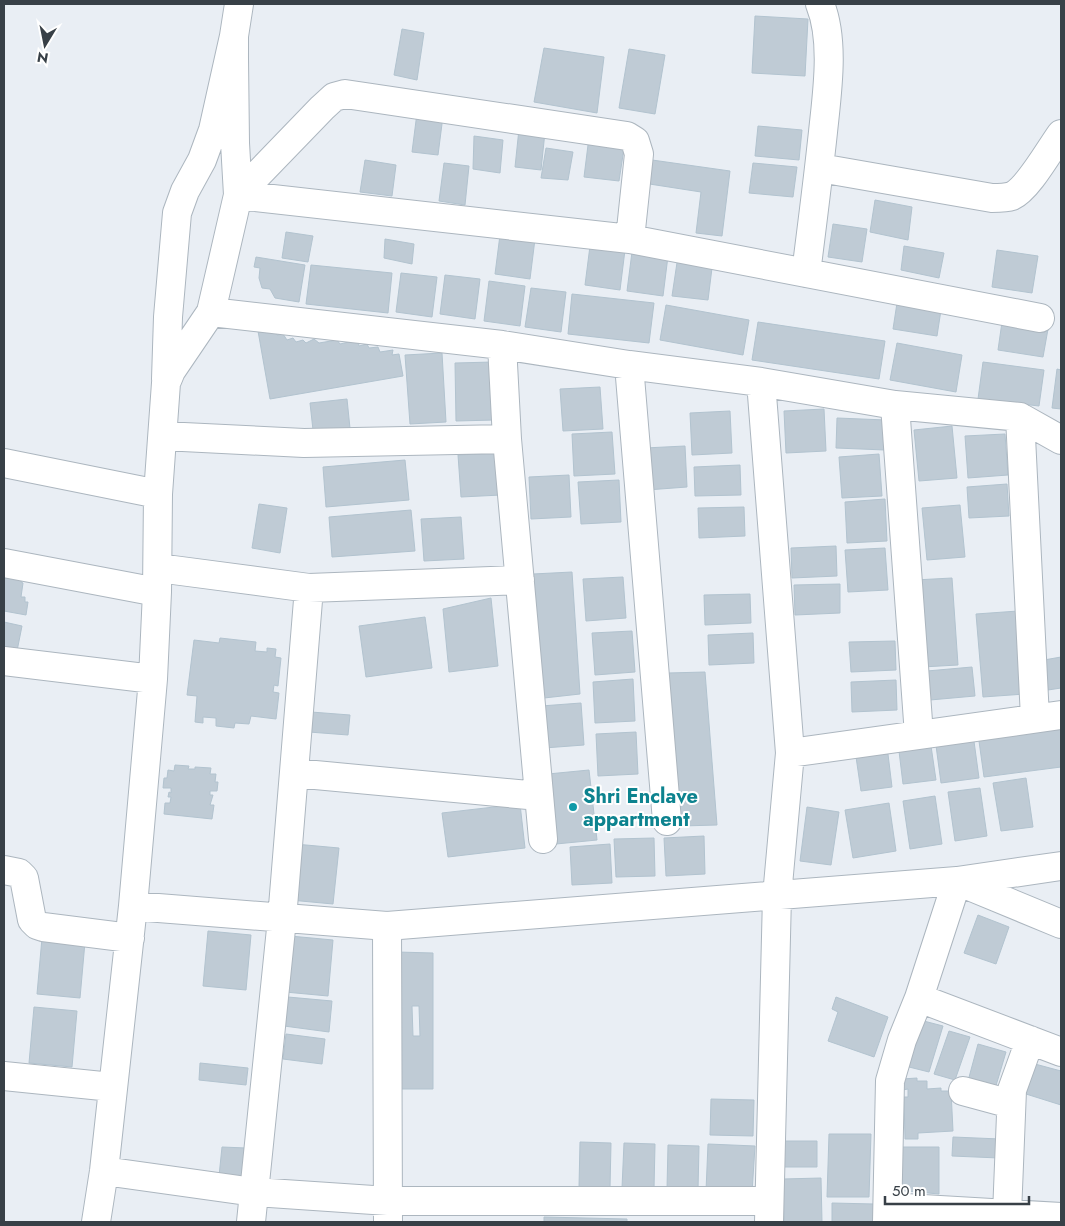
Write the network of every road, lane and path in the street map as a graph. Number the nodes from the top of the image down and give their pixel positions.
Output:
1 (239, 4) edge
2 (820, 4) edge
3 (234, 36) junction
4 (1061, 134) edge
5 (820, 168) junction
6 (238, 195) junction
7 (630, 239) junction
8 (806, 273) junction
9 (211, 312) junction
10 (1040, 318) dead end
11 (502, 345) junction
12 (629, 365) junction
13 (760, 382) junction
14 (166, 383) junction
15 (895, 405) junction
16 (1020, 417) junction
17 (162, 436) junction
18 (507, 439) junction
19 (1061, 440) edge
20 (4, 464) edge
21 (158, 494) junction
22 (4, 563) edge
23 (157, 580) junction
24 (520, 580) junction
25 (309, 588) junction
26 (4, 662) edge
27 (153, 680) junction
28 (1061, 714) edge
29 (1035, 718) junction
30 (919, 735) junction
31 (790, 752) junction
32 (294, 773) junction
33 (539, 796) junction
34 (667, 821) dead end
35 (543, 839) dead end
36 (1061, 866) edge
37 (4, 870) edge
38 (958, 881) junction
39 (777, 896) junction
40 (133, 906) junction
41 (282, 919) junction
42 (1061, 924) edge
43 (387, 926) junction
44 (130, 938) junction
45 (919, 998) junction
46 (1030, 1040) junction
47 (1061, 1052) edge
48 (4, 1076) edge
49 (112, 1087) junction
50 (963, 1091) dead end
51 (1011, 1104) junction
52 (104, 1171) junction
53 (254, 1192) junction
54 (500, 1211) edge
55 (646, 1211) edge
56 (388, 1212) edge
57 (769, 1212) edge
58 (1007, 1214) junction
59 (888, 1215) edge
60 (1061, 1217) edge
61 (96, 1222) edge
62 (251, 1222) edge

1 - 3 street
2 - 5 street
3 - 6 street
3 - 14 street
4 - 5 street
5 - 8 street
6 - 7 street
6 - 7 street
6 - 9 street
7 - 8 street
8 - 10 street
9 - 11 street
9 - 14 street
11 - 12 street
11 - 18 street
12 - 13 street
12 - 34 street
13 - 15 street
13 - 31 street
14 - 17 street
15 - 16 street
15 - 30 street
16 - 19 street
16 - 29 street
17 - 18 street
17 - 21 street
18 - 24 street
20 - 21 street
21 - 23 street
22 - 23 street
23 - 25 street
23 - 27 street
24 - 25 street
24 - 33 street
25 - 32 street
26 - 27 street
27 - 40 street
28 - 29 street
29 - 30 street
30 - 31 street
31 - 39 street
32 - 33 street
32 - 41 street
33 - 35 street
36 - 38 street
37 - 44 street
38 - 39 street
38 - 42 street
38 - 45 street
39 - 43 street
39 - 57 street
40 - 41 street
40 - 44 street
41 - 43 street
41 - 53 street
43 - 56 street
44 - 49 street
45 - 46 street
45 - 59 street
46 - 47 street
46 - 51 street
48 - 49 street
49 - 52 street
50 - 51 street
51 - 58 street
52 - 53 street
52 - 61 street
53 - 56 street
53 - 62 street
54 - 55 street
54 - 56 street
55 - 57 street
58 - 59 street
58 - 60 street

